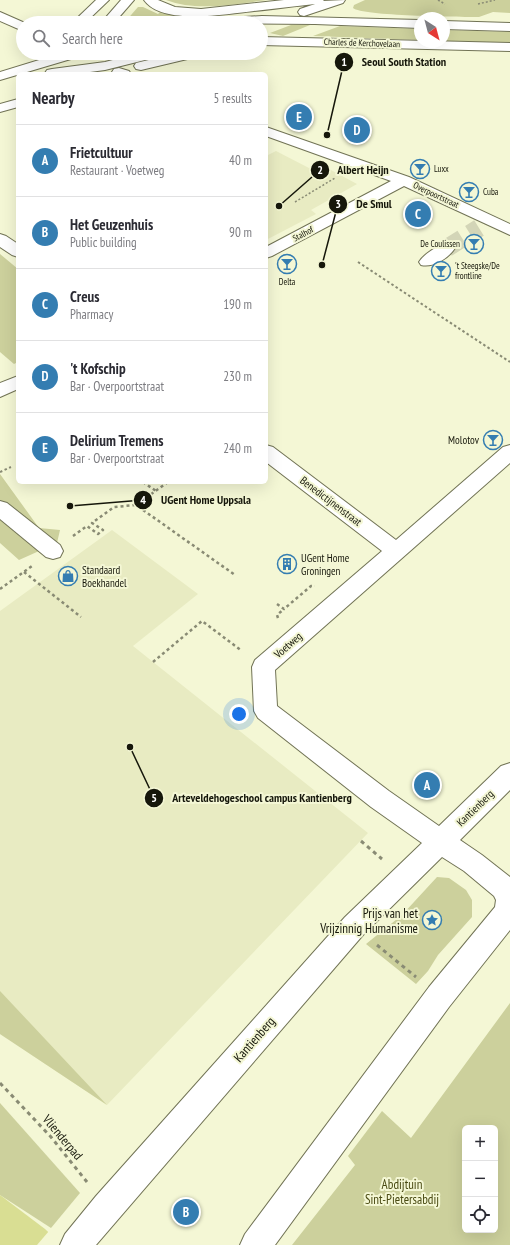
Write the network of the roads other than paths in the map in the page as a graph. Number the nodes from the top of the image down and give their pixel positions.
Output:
1 (103, 0) edge
2 (128, 0) edge
3 (150, 0) edge
4 (318, 0) edge
5 (339, 0) edge
6 (0, 16) edge
7 (86, 16) edge
8 (114, 16) edge
9 (268, 20) edge
10 (283, 20) junction
11 (16, 24) edge
12 (414, 24) edge
13 (268, 25) edge
14 (450, 25) edge
15 (510, 27) edge
16 (268, 41) edge
17 (510, 47) edge
18 (53, 60) edge
19 (87, 60) edge
20 (92, 60) edge
21 (140, 60) edge
22 (163, 60) edge
23 (115, 71) edge
24 (57, 72) edge
25 (94, 72) edge
26 (0, 76) edge
27 (16, 85) edge
28 (0, 89) edge
29 (16, 104) edge
30 (0, 108) edge
31 (268, 132) edge
32 (404, 180) junction
33 (510, 230) edge
34 (0, 239) edge
35 (447, 248) tunnel mouth
36 (16, 251) edge
37 (268, 252) edge
38 (427, 262) dead end
39 (16, 383) edge
40 (0, 391) edge
41 (510, 452) edge
42 (268, 454) edge
43 (0, 508) edge
44 (53, 551) dead end
45 (396, 552) junction
46 (510, 774) edge
47 (441, 841) junction
48 (76, 1245) edge
49 (256, 1245) edge

1 - 7 street
2 - 8 street
3 - 4 street
5 - 10 street
6 - 11 street
9 - 10 street, Charles de Kerchovelaan
10 - 12 street, Charles de Kerchovelaan
10 - 13 street
14 - 15 street
16 - 17 street, Charles de Kerchovelaan
18 - 26 street
19 - 24 street
20 - 23 street
21 - 23 street
22 - 23 street
23 - 25 street
27 - 28 street
29 - 30 street
31 - 32 street, Overpoortstraat
32 - 33 street, Overpoortstraat
32 - 37 street, Stalhof
34 - 36 street
35 - 38 street
39 - 40 street
41 - 45 street, Voetweg
42 - 45 street, Benedictijnenstraat
43 - 44 street
45 - 47 street, Voetweg
46 - 47 street, Kantienberg
47 - 48 street, Kantienberg
47 - 49 street

